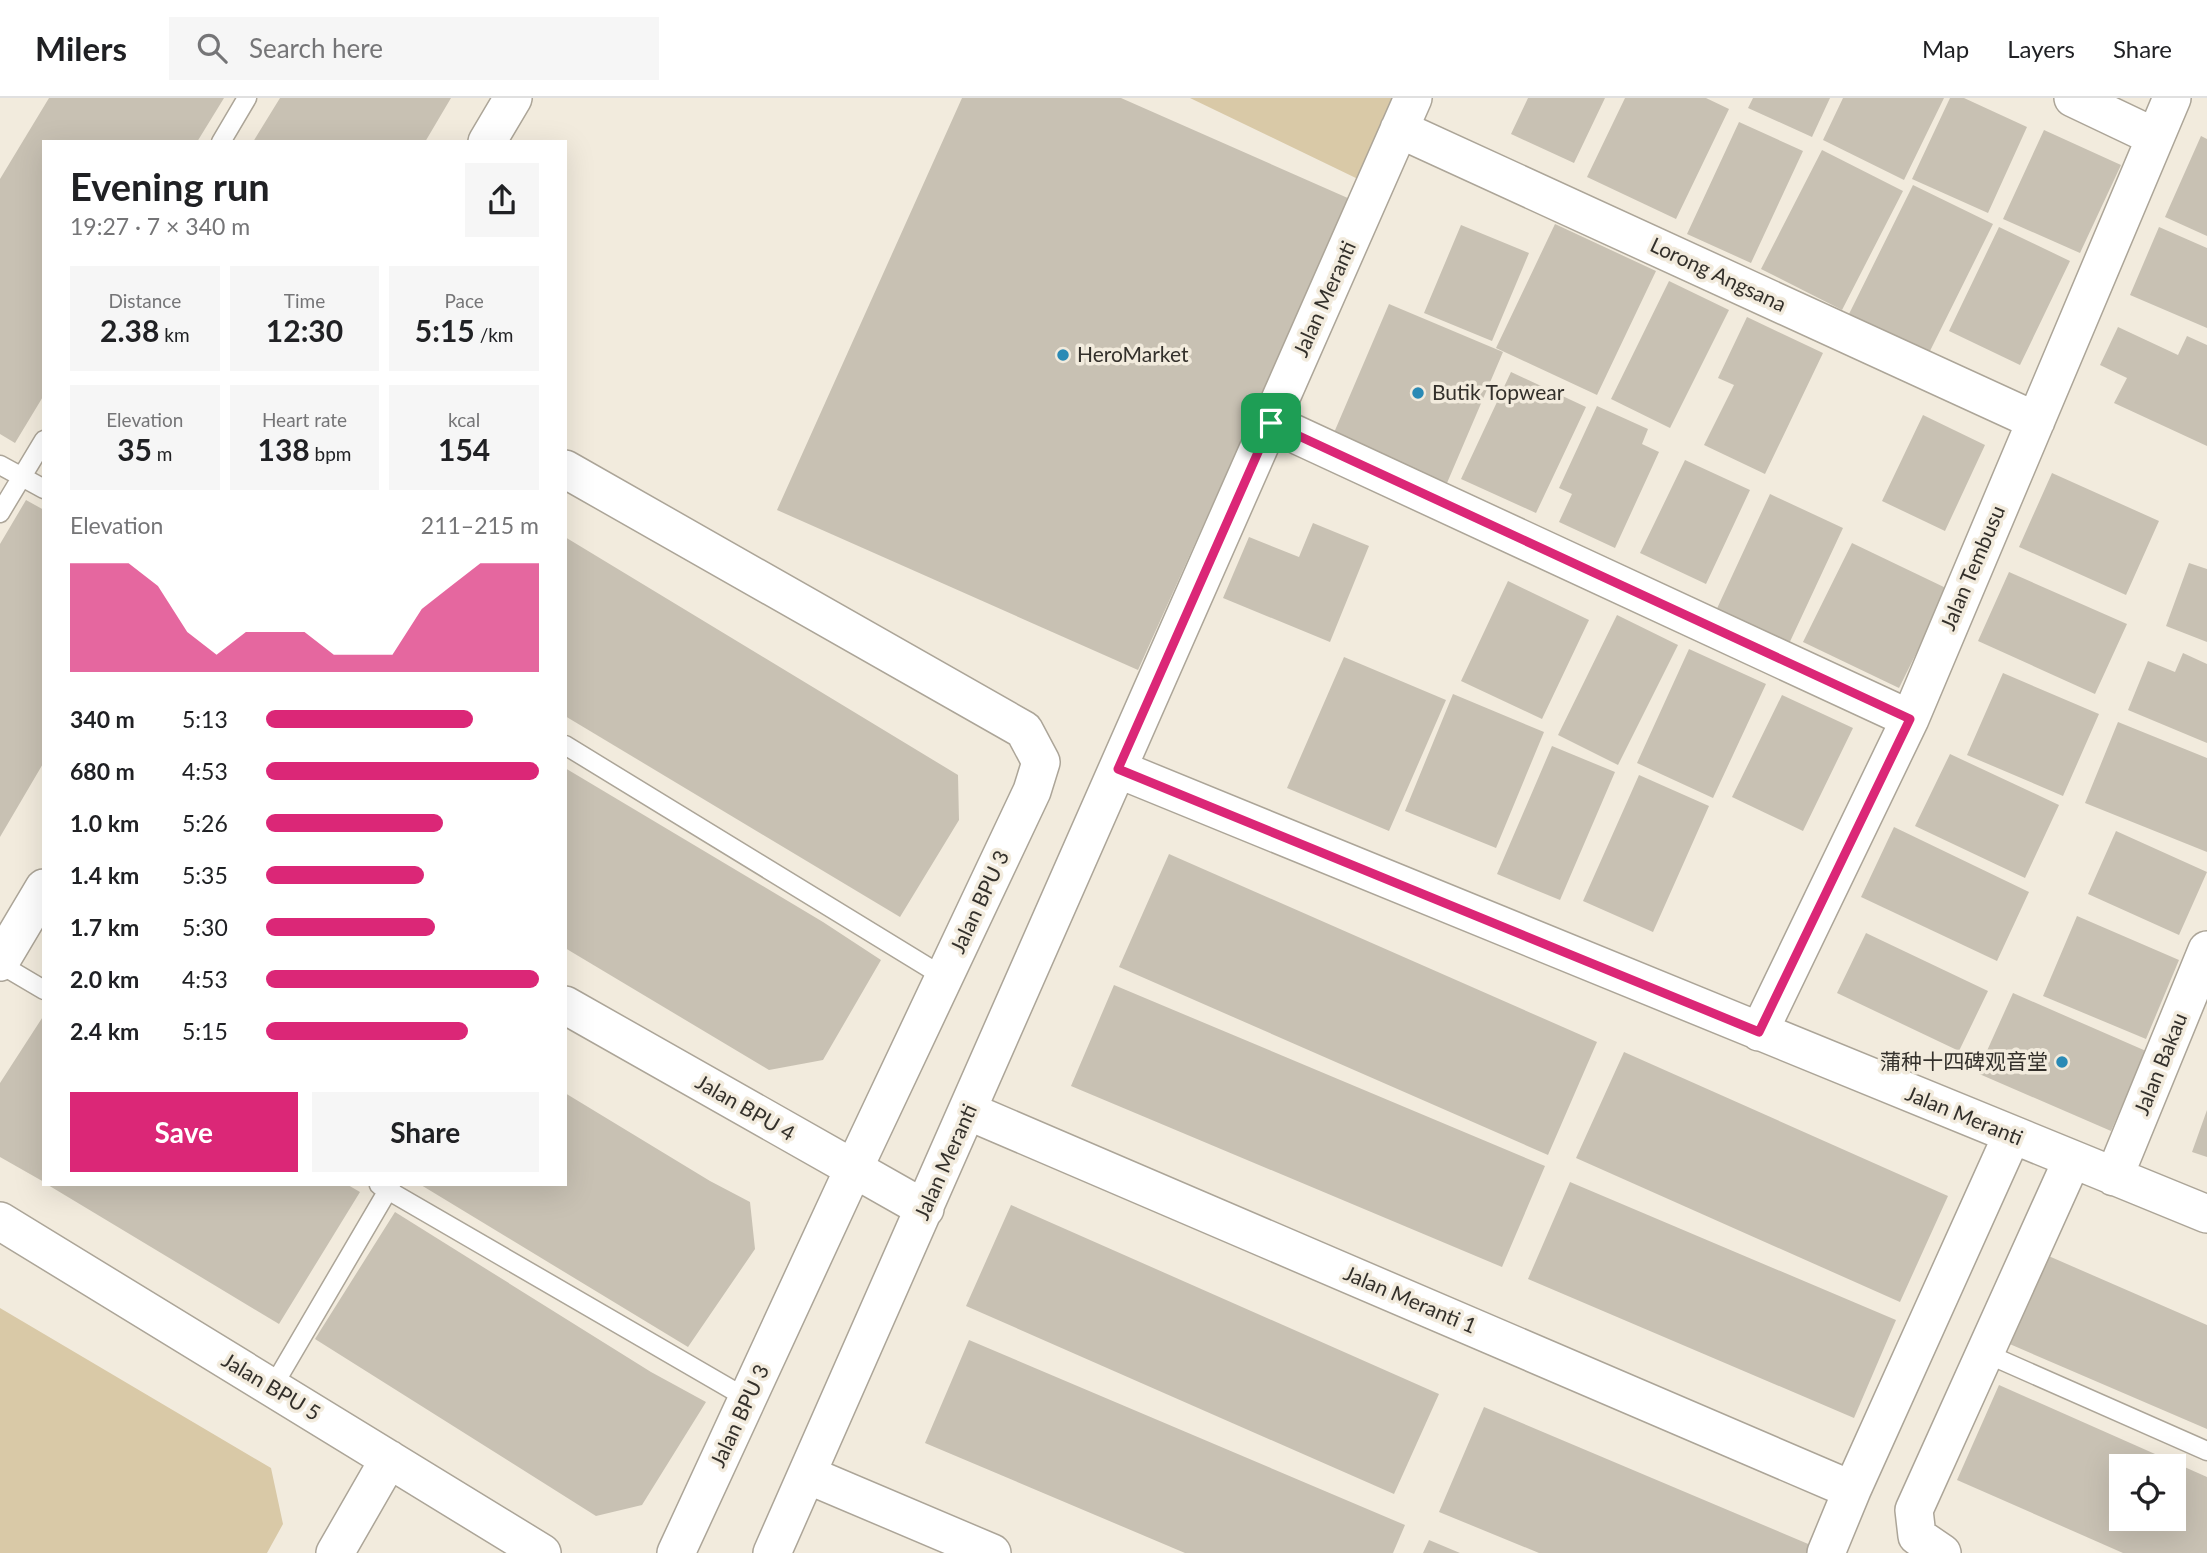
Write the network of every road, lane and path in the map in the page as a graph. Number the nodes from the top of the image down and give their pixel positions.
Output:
1 (247, 98) edge
2 (513, 98) edge
3 (2073, 98) edge
4 (2172, 98) edge
5 (1406, 114) edge
6 (2155, 137) junction
7 (222, 140) edge
8 (488, 140) edge
9 (2036, 421) junction
10 (1271, 423) junction
11 (42, 443) edge
12 (0, 465) edge
13 (567, 470) edge
14 (22, 476) junction
15 (42, 488) edge
16 (0, 513) edge
17 (1910, 719) junction
18 (567, 746) edge
19 (1118, 769) junction
20 (42, 891) edge
21 (2207, 950) edge
22 (0, 963) edge
23 (944, 978) junction
24 (42, 989) edge
25 (567, 1006) edge
26 (1759, 1032) junction
27 (968, 1111) junction
28 (2012, 1135) junction
29 (2072, 1160) junction
30 (853, 1170) junction
31 (2115, 1177) junction
32 (386, 1186) edge
33 (925, 1209) junction
34 (2207, 1214) edge
35 (0, 1221) edge
36 (1985, 1353) junction
37 (272, 1388) junction
38 (748, 1399) junction
39 (2207, 1451) edge
40 (389, 1459) junction
41 (808, 1475) junction
42 (1852, 1490) junction
43 (335, 1553) edge
44 (542, 1553) edge
45 (677, 1553) edge
46 (772, 1553) edge
47 (992, 1553) edge
48 (1826, 1553) edge
49 (1941, 1553) edge

1 - 7 lane
2 - 8 street
3 - 6 street
4 - 6 street, Jalan Tembusu
5 - 9 street, Lorong Angsana
5 - 10 street, Jalan Meranti
6 - 9 street, Jalan Tembusu
9 - 17 street, Jalan Tembusu
10 - 17 street
10 - 19 street, Jalan Meranti
11 - 14 lane
12 - 14 lane
13 - 23 street, Jalan BPU 3
14 - 15 lane
14 - 16 lane
17 - 26 street, Jalan Tembusu
18 - 23 lane
19 - 26 street, Jalan Meranti
19 - 27 street, Jalan Meranti
20 - 22 street
21 - 31 street, Jalan Bakau
22 - 24 lane
23 - 30 street, Jalan BPU 3
25 - 30 street, Jalan BPU 4
26 - 28 street, Jalan Meranti
27 - 33 street, Jalan Meranti
27 - 42 street, Jalan Meranti 1
28 - 29 street, Jalan Meranti
28 - 42 street
29 - 31 street, Jalan Meranti
29 - 36 street
30 - 33 street, Jalan BPU 4
30 - 38 street, Jalan BPU 3
31 - 34 street, Jalan Meranti
32 - 37 lane
32 - 38 lane
33 - 41 street, Jalan Meranti
35 - 37 street, Jalan BPU 5
36 - 39 lane
36 - 49 street
37 - 40 street, Jalan BPU 5
38 - 45 street, Jalan BPU 3
40 - 43 street
40 - 44 street, Jalan BPU 5
41 - 46 street, Jalan Meranti
41 - 47 street
42 - 48 street

